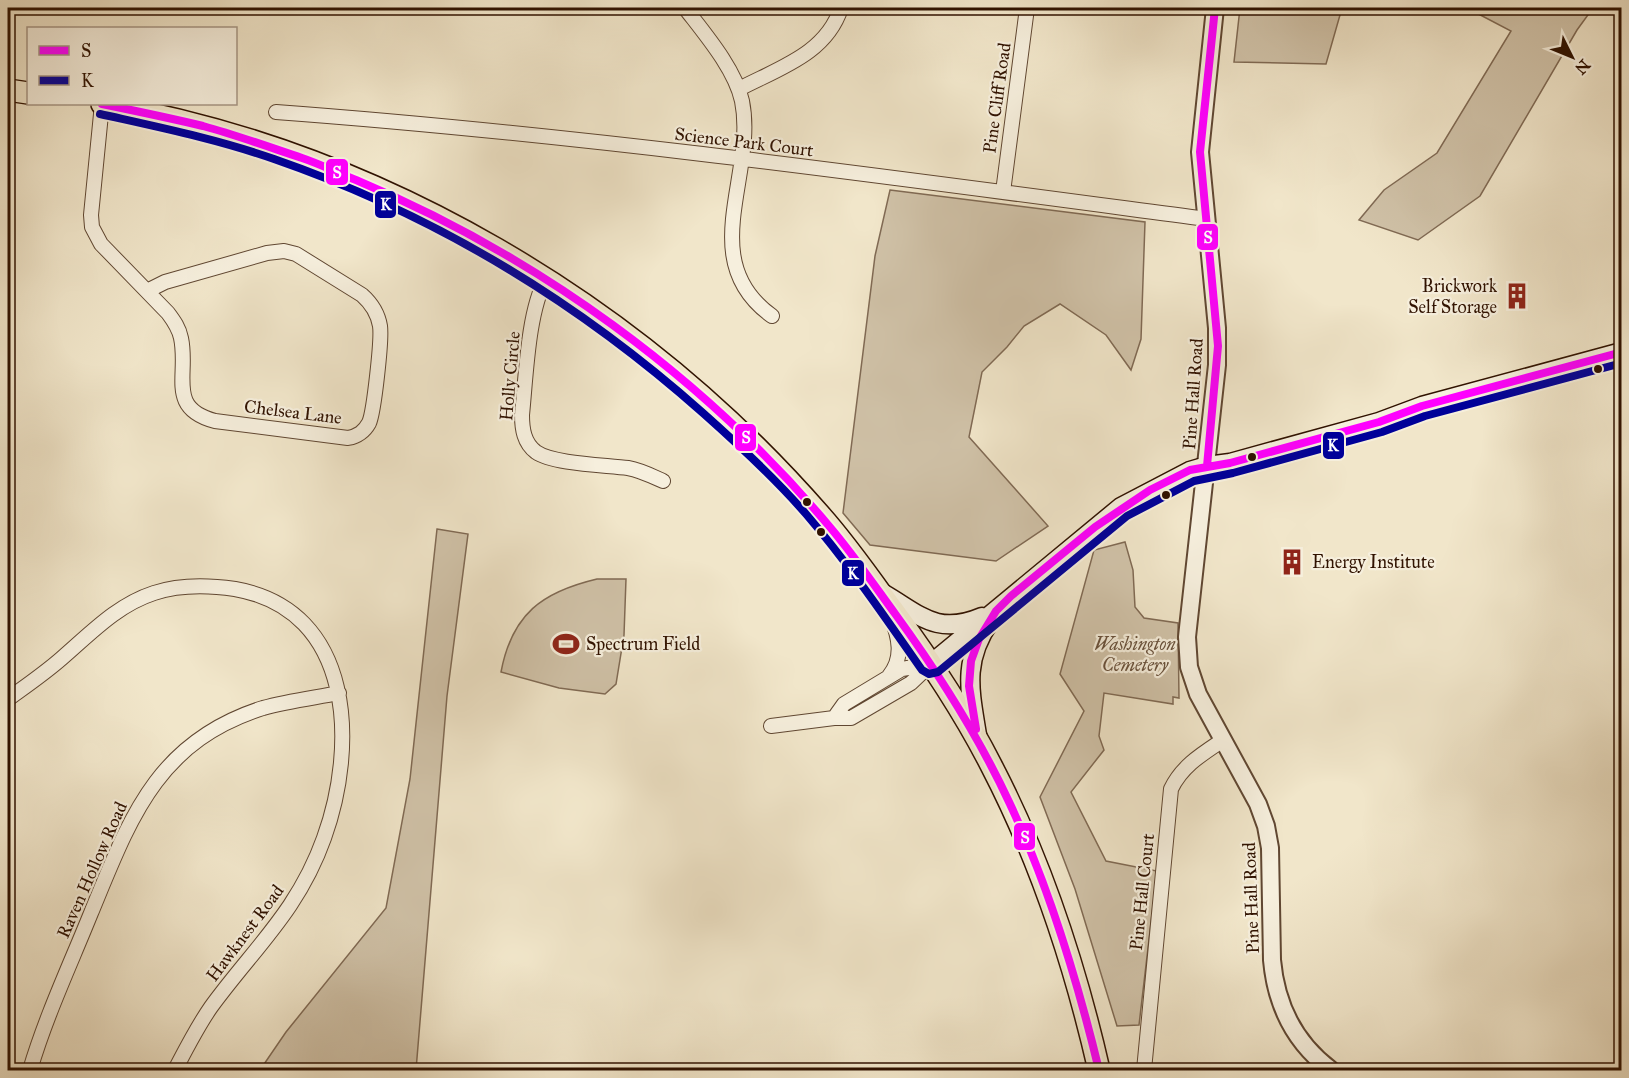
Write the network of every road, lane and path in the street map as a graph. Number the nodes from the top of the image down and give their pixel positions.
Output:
1 (685, 8) edge
2 (841, 8) edge
3 (1027, 8) edge
4 (1215, 8) edge
5 (739, 89) junction
6 (8, 90) edge
7 (27, 93) edge
8 (102, 105) edge
9 (108, 105) edge
10 (276, 112) dead end
11 (741, 159) junction
12 (1003, 192) junction
13 (1206, 219) junction
14 (546, 279) junction
15 (147, 291) junction
16 (772, 316) dead end
17 (1622, 352) edge
18 (1207, 466) junction
19 (663, 481) dead end
20 (879, 591) junction
21 (1002, 605) junction
22 (931, 664) junction
23 (886, 680) junction
24 (339, 693) junction
25 (8, 699) edge
26 (834, 718) junction
27 (771, 726) dead end
28 (1223, 740) junction
29 (979, 741) junction
30 (30, 1071) edge
31 (175, 1071) edge
32 (1099, 1071) edge
33 (1144, 1071) edge
34 (1331, 1071) edge

1 - 5 street
2 - 5 street
3 - 12 street, Pine Cliff Road
4 - 13 street, Pine Hall Road
5 - 11 street
6 - 7 main road
8 - 15 street, Chelsea Lane
9 - 14 main road
10 - 11 street, Science Park Court
11 - 12 street, Science Park Court
11 - 16 street
12 - 13 street, Science Park Court
13 - 18 street, Pine Hall Road
14 - 19 street, Holly Circle
14 - 20 main road
15 - 15 street, Chelsea Lane
17 - 18 main road
18 - 21 main road
18 - 28 street, Pine Hall Road
20 - 21 main road
20 - 22 main road
20 - 23 street
21 - 22 main road
21 - 29 main road
22 - 23 street
22 - 26 street
22 - 29 main road
23 - 26 street
24 - 25 street, Hawknest Road
24 - 30 street, Raven Hollow Road
24 - 31 street, Hawknest Road
26 - 27 street
28 - 33 street, Pine Hall Court
28 - 34 street, Pine Hall Road
29 - 32 main road

